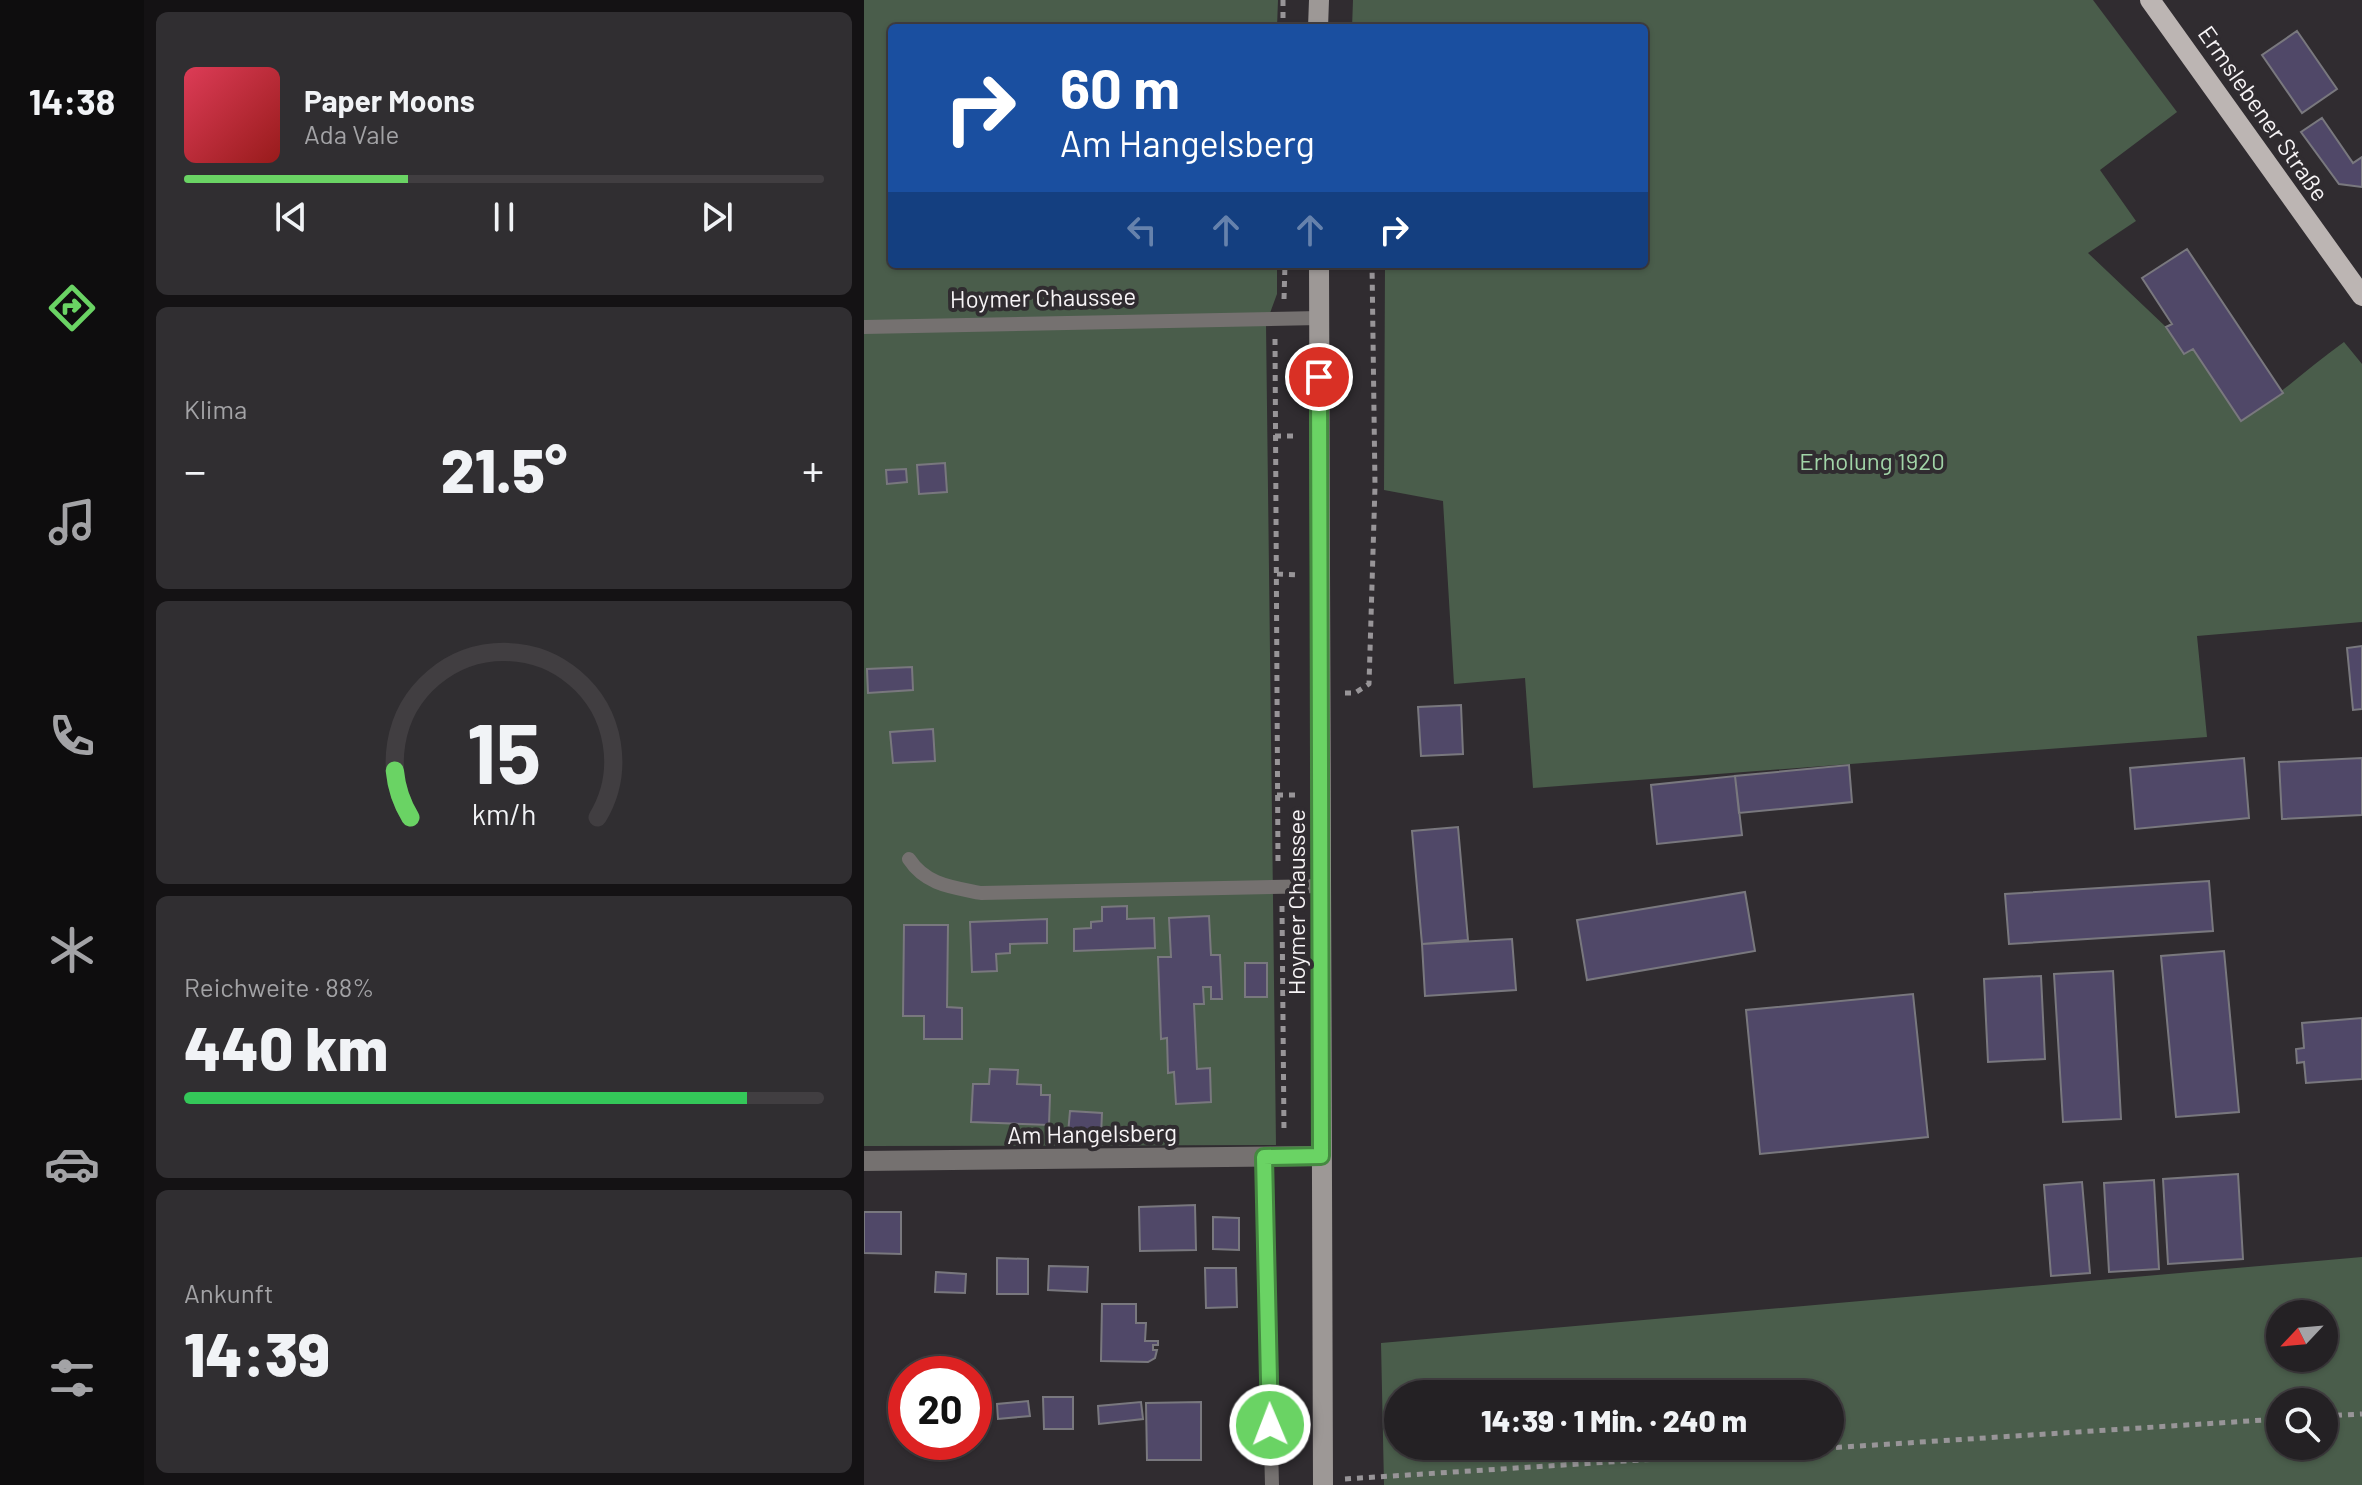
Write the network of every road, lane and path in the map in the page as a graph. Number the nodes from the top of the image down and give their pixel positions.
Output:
1 (1283, 0) edge
2 (1319, 0) edge
3 (2150, 0) edge
4 (1283, 24) edge
5 (1318, 24) edge
6 (1285, 268) edge
7 (1319, 268) edge
8 (1372, 268) edge
9 (2362, 296) edge
10 (1275, 318) junction
11 (1319, 318) junction
12 (864, 327) edge
13 (1320, 692) junction
14 (909, 859) dead end
15 (1279, 885) junction
16 (1322, 886) junction
17 (1321, 1156) junction
18 (1274, 1157) junction
19 (864, 1161) edge
20 (2362, 1414) edge
21 (2338, 1415) edge
22 (2266, 1420) edge
23 (1323, 1483) edge
24 (1272, 1485) edge

1 - 4 path
2 - 5 main road
3 - 9 main road, Ermslebener Straße
6 - 10 path
7 - 11 main road, Hoymer Chaussee
8 - 13 path
10 - 11 lane, Hoymer Chaussee
10 - 12 lane, Hoymer Chaussee
10 - 15 path
11 - 13 main road, Hoymer Chaussee
13 - 16 main road, Hoymer Chaussee
14 - 15 lane
15 - 16 lane
15 - 18 path
16 - 17 main road, Hoymer Chaussee
17 - 18 street, Am Hangelsberg
17 - 23 main road, Hoymer Chaussee
18 - 19 street, Am Hangelsberg
18 - 24 lane
20 - 21 path
22 - 23 path

